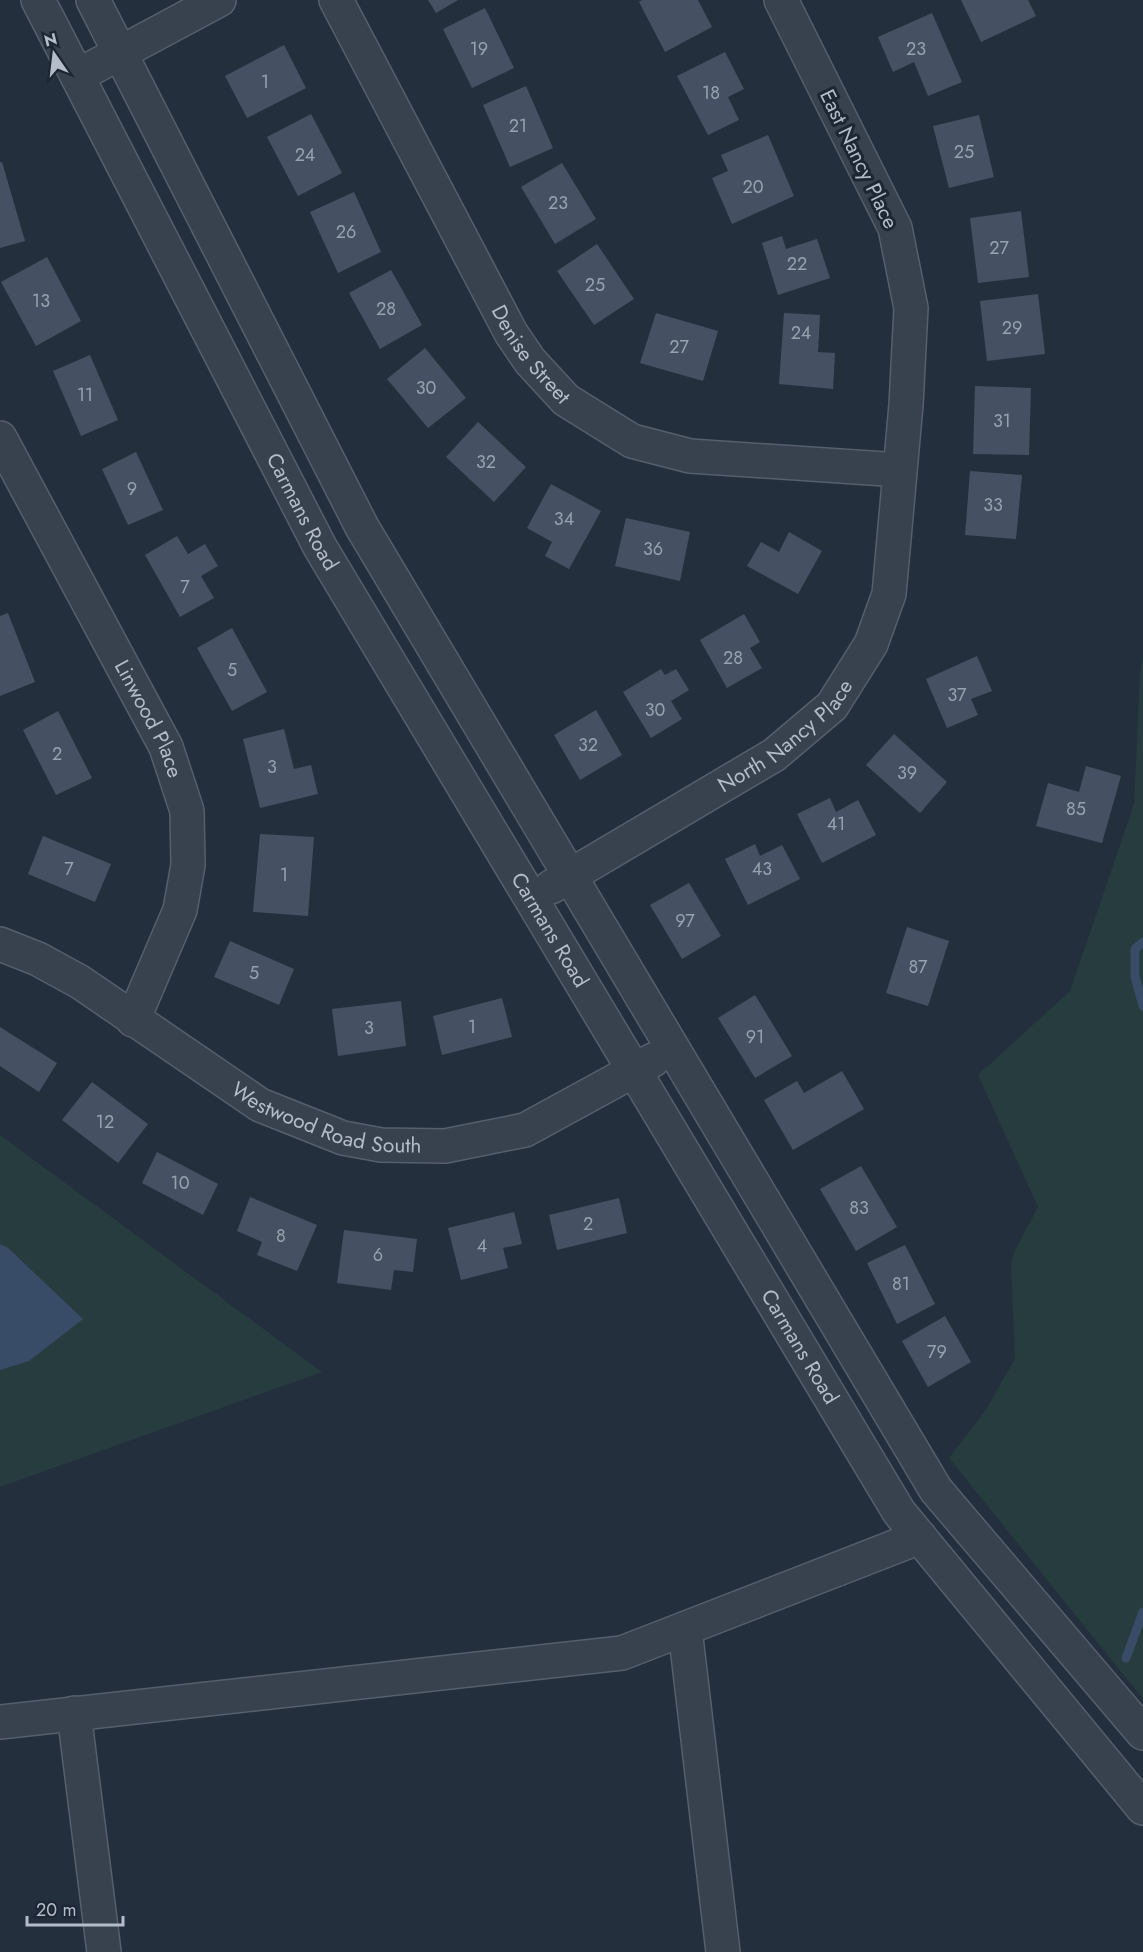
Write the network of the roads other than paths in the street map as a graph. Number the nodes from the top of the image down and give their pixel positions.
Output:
1 (38, 0) edge
2 (93, 0) edge
3 (219, 0) edge
4 (336, 0) edge
5 (789, 3) edge
6 (121, 54) junction
7 (77, 76) junction
8 (0, 438) edge
9 (900, 470) junction
10 (570, 876) junction
11 (531, 899) junction
12 (0, 944) edge
13 (133, 1020) junction
14 (674, 1050) junction
15 (634, 1070) junction
16 (920, 1537) junction
17 (685, 1629) junction
18 (74, 1713) junction
19 (0, 1722) edge
20 (1143, 1733) edge
21 (1143, 1808) edge
22 (105, 1952) edge
23 (723, 1952) edge

1 - 7 street, Carmans Road
2 - 6 street, Carmans Road
3 - 6 street
4 - 9 street, Denise Street
5 - 9 street, East Nancy Place
6 - 7 street
6 - 10 street, Carmans Road
7 - 11 street, Carmans Road
8 - 13 street, Linwood Place
9 - 10 street, North Nancy Place
10 - 11 street, North Nancy Place
10 - 14 street, Carmans Road
11 - 15 street, Carmans Road
12 - 13 street, Westwood Road South
13 - 15 street, Westwood Road South
14 - 15 street, Westwood Road South
14 - 20 street, Carmans Road
15 - 16 street, Carmans Road
16 - 17 street
16 - 21 street, Carmans Road
17 - 18 street
17 - 23 street
18 - 19 street
18 - 22 street

